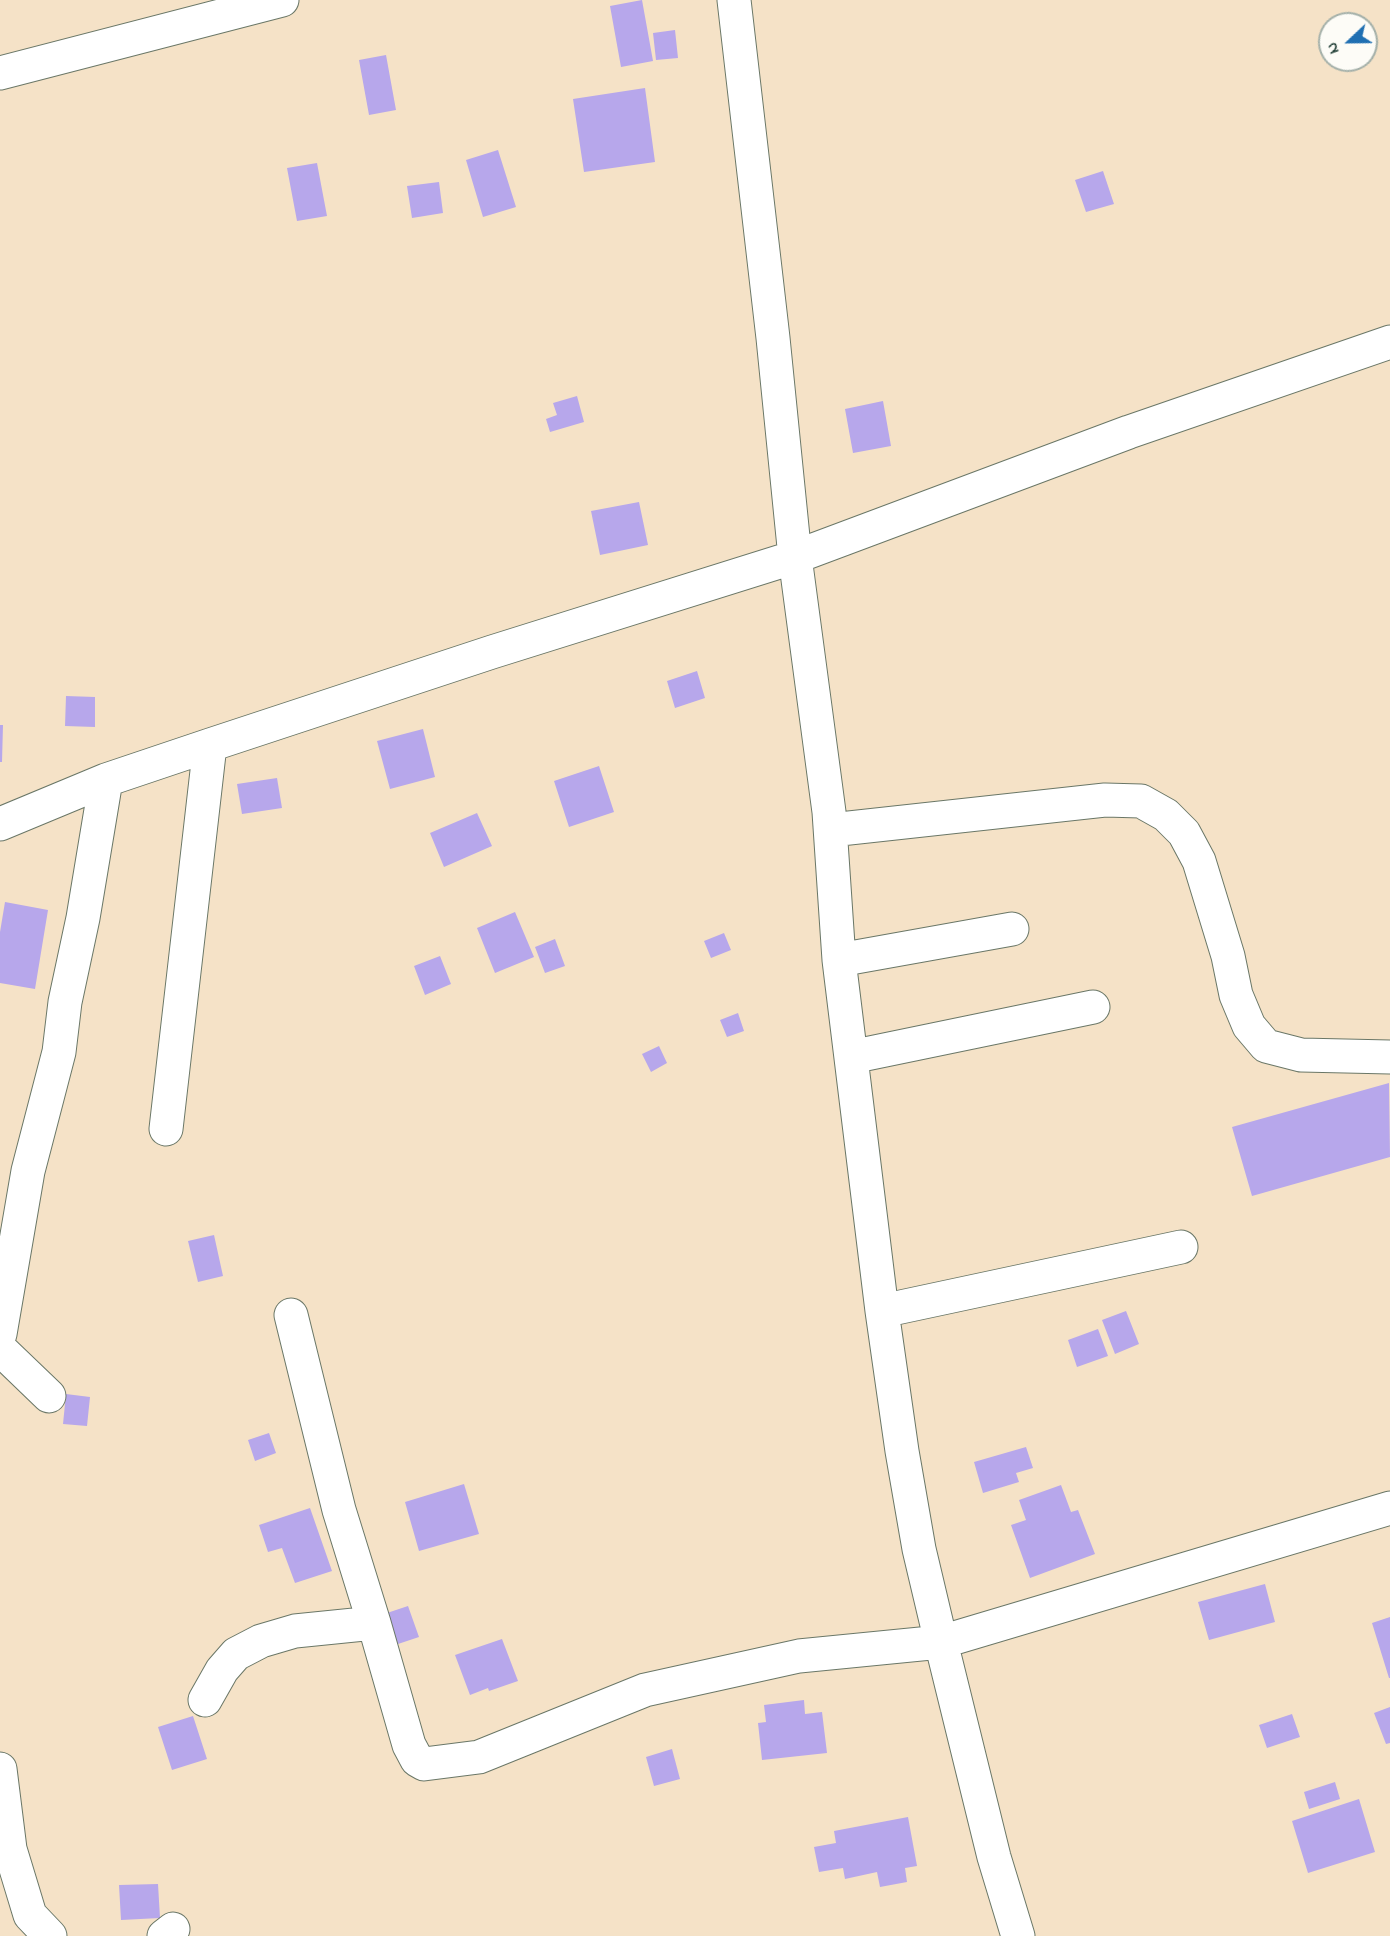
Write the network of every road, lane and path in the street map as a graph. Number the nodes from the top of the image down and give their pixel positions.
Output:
1 (282, 0) edge
2 (734, 0) edge
3 (0, 73) edge
4 (1390, 342) edge
5 (795, 557) junction
6 (210, 745) junction
7 (106, 780) junction
8 (0, 824) edge
9 (831, 830) junction
10 (1012, 929) dead end
11 (839, 960) junction
12 (1093, 1006) dead end
13 (851, 1057) junction
14 (1390, 1057) edge
15 (166, 1129) dead end
16 (1181, 1247) dead end
17 (882, 1311) junction
18 (291, 1315) dead end
19 (0, 1334) edge
20 (0, 1349) edge
21 (49, 1396) dead end
22 (1390, 1508) edge
23 (374, 1623) junction
24 (941, 1642) junction
25 (205, 1700) dead end
26 (0, 1769) edge
27 (51, 1936) edge
28 (1018, 1936) edge

1 - 3 street
2 - 5 street
4 - 5 street
5 - 6 street
5 - 9 street
6 - 7 street
6 - 15 street
7 - 8 street
7 - 19 street
9 - 11 street
9 - 14 street
10 - 11 street
11 - 13 street
12 - 13 street
13 - 17 street
16 - 17 street
17 - 24 street
18 - 23 street
20 - 21 street
22 - 24 street
23 - 24 street
23 - 25 street
24 - 28 street
26 - 27 street

